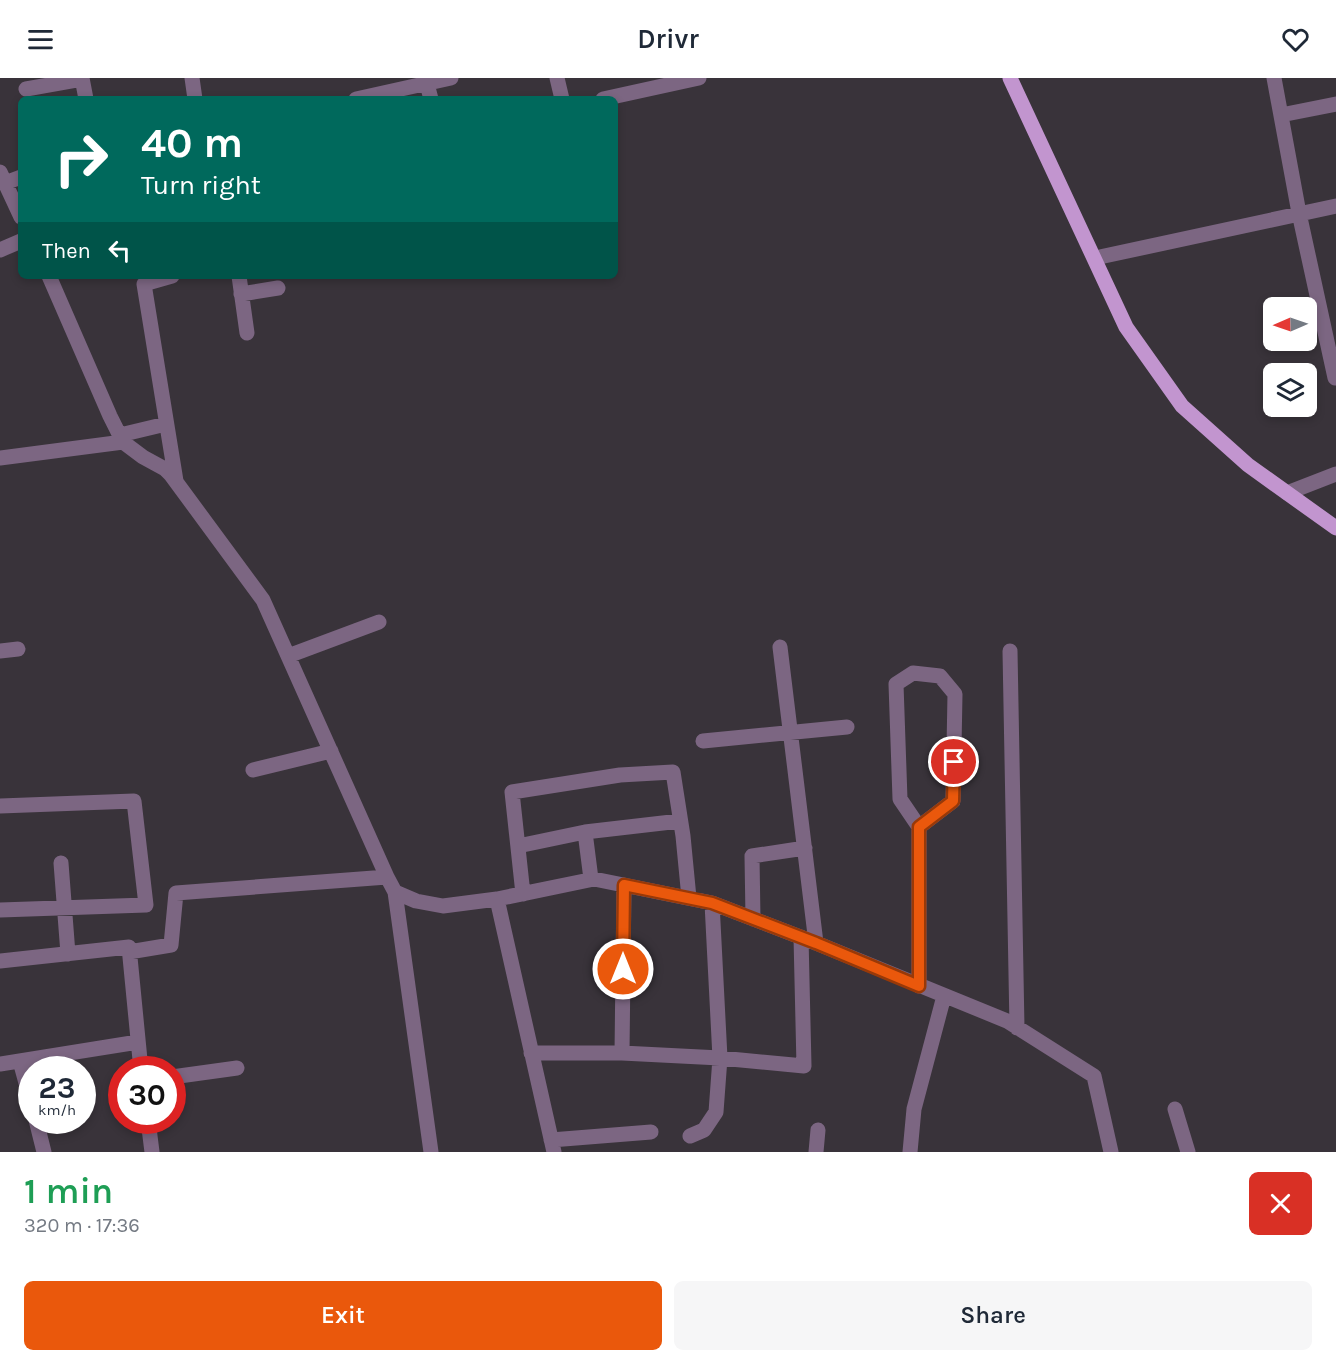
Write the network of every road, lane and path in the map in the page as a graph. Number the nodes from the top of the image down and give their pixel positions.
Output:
1 (192, 78) edge
2 (452, 78) edge
3 (557, 78) edge
4 (699, 78) edge
5 (1010, 78) edge
6 (1274, 78) edge
7 (82, 79) edge
8 (427, 84) junction
9 (26, 89) dead end
10 (85, 96) edge
11 (195, 96) edge
12 (370, 96) edge
13 (430, 96) edge
14 (561, 96) edge
15 (617, 96) edge
16 (1336, 104) edge
17 (1281, 115) junction
18 (18, 177) edge
19 (3, 178) edge
20 (1336, 206) edge
21 (18, 210) edge
22 (1299, 213) junction
23 (18, 242) edge
24 (0, 250) edge
25 (1095, 258) junction
26 (50, 279) edge
27 (162, 279) edge
28 (238, 279) edge
29 (278, 288) dead end
30 (241, 294) junction
31 (247, 333) dead end
32 (1335, 378) edge
33 (166, 424) junction
34 (122, 438) junction
35 (0, 458) edge
36 (1336, 474) edge
37 (176, 481) junction
38 (1287, 493) junction
39 (1336, 528) edge
40 (379, 622) dead end
41 (780, 647) dead end
42 (18, 649) dead end
43 (0, 651) edge
44 (1010, 651) dead end
45 (288, 656) junction
46 (847, 727) dead end
47 (791, 733) junction
48 (703, 741) dead end
49 (331, 751) junction
50 (254, 771) dead end
51 (0, 806) edge
52 (680, 821) junction
53 (919, 827) junction
54 (585, 832) junction
55 (518, 846) junction
56 (805, 848) junction
57 (61, 863) dead end
58 (387, 877) junction
59 (591, 879) junction
60 (624, 885) junction
61 (395, 892) junction
62 (523, 894) junction
63 (689, 898) junction
64 (497, 900) junction
65 (712, 903) junction
66 (65, 908) junction
67 (0, 910) edge
68 (753, 919) junction
69 (801, 937) junction
70 (816, 943) junction
71 (129, 952) junction
72 (68, 954) junction
73 (0, 961) edge
74 (919, 986) junction
75 (944, 996) junction
76 (1017, 1028) junction
77 (138, 1042) junction
78 (531, 1053) junction
79 (622, 1053) junction
80 (51, 1056) edge
81 (140, 1056) edge
82 (720, 1058) junction
83 (18, 1061) edge
84 (0, 1064) edge
85 (237, 1068) dead end
86 (186, 1075) edge
87 (1174, 1109) dead end
88 (818, 1130) dead end
89 (651, 1132) dead end
90 (40, 1134) edge
91 (150, 1134) edge
92 (690, 1136) dead end
93 (553, 1146) edge
94 (44, 1152) edge
95 (152, 1152) edge
96 (431, 1152) edge
97 (816, 1152) edge
98 (910, 1152) edge
99 (1111, 1152) edge
100 (1188, 1152) edge

1 - 11 street
2 - 8 street
3 - 14 street
4 - 15 street
5 - 25 main road
6 - 17 street
7 - 9 street
7 - 10 street
8 - 12 street
8 - 13 street
16 - 17 street
17 - 22 street
18 - 19 street
19 - 21 street
20 - 22 street
22 - 25 street
22 - 32 street
23 - 24 street
25 - 38 main road
26 - 34 street
27 - 33 street
28 - 30 street
29 - 30 street
30 - 31 street
33 - 34 street
33 - 37 street
34 - 35 street
34 - 37 street
36 - 38 street
37 - 45 street
38 - 39 main road
40 - 45 street
41 - 47 street
42 - 43 street
44 - 76 street
45 - 49 street
46 - 47 street
47 - 48 street
47 - 56 street
49 - 50 street
49 - 58 street
51 - 66 street
52 - 54 street
52 - 55 street
52 - 63 street
53 - 53 street
53 - 74 street
54 - 55 street
54 - 59 street
55 - 62 street
56 - 68 street
56 - 70 street
57 - 66 street
58 - 61 street
58 - 71 street
59 - 60 street
59 - 62 street
60 - 63 street
60 - 79 street
61 - 64 street
61 - 96 street
62 - 64 street
63 - 65 street
64 - 78 street
65 - 68 street
65 - 82 street
66 - 67 street
66 - 72 street
68 - 69 street
69 - 70 street
69 - 82 street
70 - 74 street
71 - 72 street
71 - 77 street
72 - 73 street
74 - 75 street
75 - 76 street
75 - 98 street
76 - 99 street
77 - 80 street
77 - 81 street
78 - 79 street
78 - 93 street
79 - 82 street
82 - 92 street
83 - 84 street
85 - 86 street
87 - 100 street
88 - 97 street
89 - 93 street
90 - 94 street
91 - 95 street

